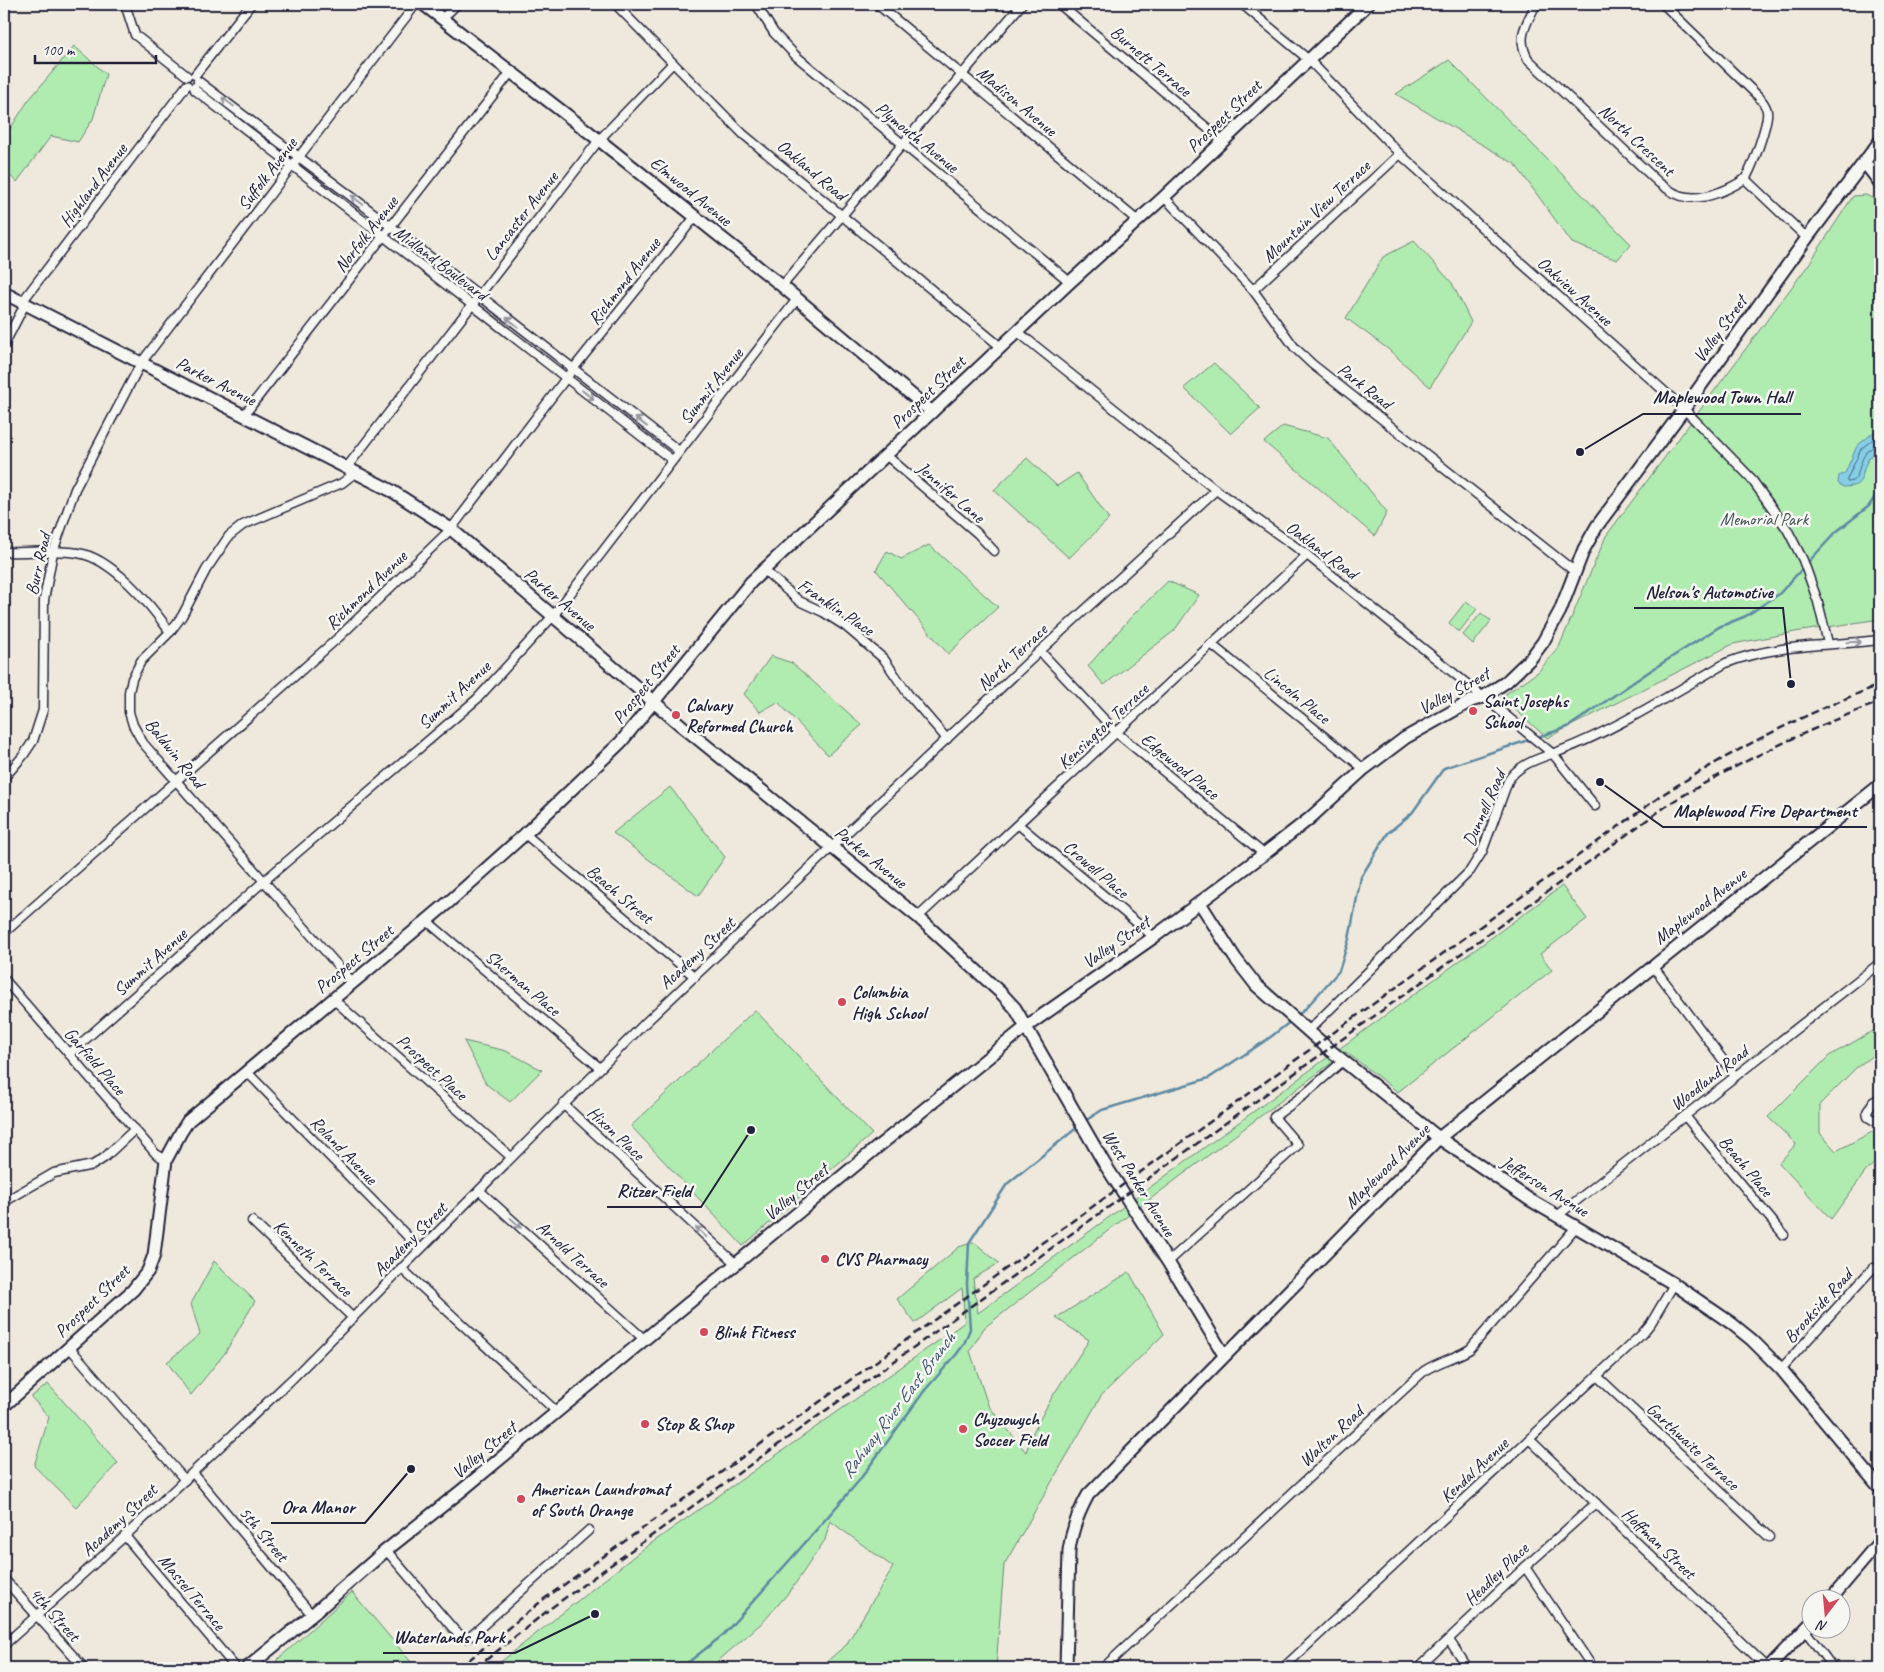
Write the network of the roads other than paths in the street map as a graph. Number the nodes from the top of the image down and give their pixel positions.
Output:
1 (7, 4) edge
2 (125, 4) edge
3 (251, 4) edge
4 (416, 4) edge
5 (423, 4) edge
6 (457, 4) edge
7 (615, 4) edge
8 (756, 4) edge
9 (878, 4) edge
10 (1022, 4) edge
11 (1059, 4) edge
12 (1242, 4) edge
13 (1368, 4) edge
14 (1536, 4) edge
15 (1663, 4) edge
16 (4, 8) edge
17 (442, 19) junction
18 (1309, 60) junction
19 (673, 63) junction
20 (511, 72) junction
21 (962, 74) junction
22 (194, 82) junction
23 (599, 140) junction
24 (1880, 141) edge
25 (1224, 142) junction
26 (902, 144) junction
27 (1400, 154) junction
28 (299, 156) junction
29 (1865, 163) junction
30 (292, 165) junction
31 (1746, 178) junction
32 (1880, 183) edge
33 (1164, 197) junction
34 (842, 215) junction
35 (694, 217) junction
36 (1138, 221) junction
37 (391, 226) junction
38 (383, 237) junction
39 (1808, 238) junction
40 (1070, 282) junction
41 (782, 286) junction
42 (1253, 290) junction
43 (4, 293) edge
44 (479, 296) junction
45 (797, 299) junction
46 (24, 303) junction
47 (472, 305) junction
48 (1018, 332) junction
49 (4, 345) edge
50 (1001, 347) junction
51 (141, 363) junction
52 (573, 369) junction
53 (566, 378) junction
54 (1684, 409) junction
55 (932, 412) junction
56 (244, 415) junction
57 (679, 452) junction
58 (887, 456) junction
59 (672, 460) junction
60 (351, 470) junction
61 (1216, 490) junction
62 (451, 530) junction
63 (994, 551) dead end
64 (4, 552) edge
65 (53, 552) junction
66 (1307, 555) junction
67 (764, 570) junction
68 (1574, 572) junction
69 (553, 616) junction
70 (170, 632) junction
71 (1880, 640) edge
72 (1211, 644) junction
73 (1828, 644) junction
74 (1040, 651) junction
75 (1483, 697) junction
76 (654, 702) junction
77 (1117, 734) junction
78 (947, 739) junction
79 (1553, 754) junction
80 (1364, 769) junction
81 (4, 778) edge
82 (176, 780) junction
83 (1880, 785) edge
84 (1595, 806) dead end
85 (1019, 825) junction
86 (525, 834) junction
87 (831, 848) junction
88 (1264, 854) junction
89 (264, 881) junction
90 (1200, 903) junction
91 (918, 917) junction
92 (427, 921) junction
93 (4, 934) edge
94 (1154, 937) junction
95 (1880, 963) edge
96 (1653, 966) junction
97 (694, 977) junction
98 (4, 979) edge
99 (353, 983) junction
100 (333, 999) junction
101 (1027, 1026) junction
102 (1308, 1031) junction
103 (69, 1054) junction
104 (1343, 1061) junction
105 (600, 1068) junction
106 (247, 1072) junction
107 (1735, 1076) junction
108 (1880, 1098) edge
109 (563, 1104) junction
110 (1686, 1116) junction
111 (1880, 1118) edge
112 (135, 1129) junction
113 (1439, 1138) junction
114 (511, 1157) junction
115 (166, 1160) junction
116 (480, 1191) junction
117 (4, 1202) edge
118 (1557, 1216) junction
119 (252, 1221) dead end
120 (1576, 1227) junction
121 (1784, 1235) dead end
122 (420, 1249) junction
123 (1168, 1262) junction
124 (737, 1265) junction
125 (401, 1268) junction
126 (1880, 1269) edge
127 (1674, 1284) junction
128 (353, 1318) junction
129 (645, 1340) junction
130 (69, 1347) junction
131 (1224, 1355) junction
132 (1781, 1369) junction
133 (1597, 1376) junction
134 (4, 1406) edge
135 (557, 1412) junction
136 (1529, 1439) junction
137 (192, 1473) junction
138 (185, 1480) junction
139 (1880, 1488) edge
140 (1596, 1503) junction
141 (589, 1530) dead end
142 (125, 1536) junction
143 (1769, 1537) dead end
144 (1880, 1540) edge
145 (386, 1550) junction
146 (1525, 1567) junction
147 (4, 1579) edge
148 (1838, 1590) edge
149 (312, 1615) junction
150 (37, 1616) junction
151 (1802, 1632) edge
152 (1449, 1640) junction
153 (1816, 1640) edge
154 (4, 1645) edge
155 (84, 1668) edge
156 (236, 1668) edge
157 (247, 1668) edge
158 (1066, 1668) edge
159 (1103, 1668) edge
160 (1283, 1668) edge
161 (1418, 1668) edge
162 (1468, 1668) edge
163 (1592, 1668) edge
164 (1768, 1668) edge
165 (1833, 1668) edge

1 - 16 street
2 - 22 street
3 - 22 street, Highland Avenue
4 - 28 street, Suffolk Avenue
5 - 17 street, Elmwood Avenue
6 - 17 street
7 - 19 street, Oakland Road
8 - 26 street, Plymouth Avenue
9 - 21 street, Madison Avenue
10 - 21 street
11 - 25 street, Burnett Terrace
12 - 18 street, Oakview Avenue
13 - 18 street, Prospect Street
14 - 31 street, North Crescent
15 - 31 street
17 - 20 street, Elmwood Avenue
18 - 25 street, Prospect Street
18 - 27 street, Oakview Avenue
19 - 23 street, Lancaster Avenue
19 - 34 street, Oakland Road
20 - 23 street, Elmwood Avenue
20 - 37 street, Norfolk Avenue
21 - 26 street
21 - 36 street, Madison Avenue
28 -> 22 street, Midland Boulevard
22 - 30 street, Midland Boulevard
22 - 46 street, Highland Avenue
23 - 35 street, Elmwood Avenue
23 - 44 street, Lancaster Avenue
24 - 29 street, Valley Street
25 - 33 street, Prospect Street
26 - 34 street
26 - 40 street, Plymouth Avenue
27 - 42 street, Mountain View Terrace
27 - 54 street, Oakview Avenue
28 - 30 street, Suffolk Avenue
37 -> 28 street, Midland Boulevard
29 - 32 street
29 - 39 street, Valley Street
30 - 38 street, Midland Boulevard
30 - 51 street, Suffolk Avenue
31 - 39 street
33 - 36 street, Prospect Street
33 - 42 street, Park Road
34 - 41 street
34 - 50 street, Oakland Road
35 - 41 street, Elmwood Avenue
35 - 52 street, Richmond Avenue
36 - 40 street, Prospect Street
37 - 38 street, Norfolk Avenue
37 - 44 street, Midland Boulevard
38 - 47 street, Midland Boulevard
38 - 56 street, Norfolk Avenue
39 - 54 street, Valley Street
40 - 48 street, Prospect Street
41 - 45 street, Elmwood Avenue
42 - 68 street, Park Road
43 - 46 street, Parker Avenue
44 - 47 street, Lancaster Avenue
52 -> 44 street, Midland Boulevard
45 - 55 street, Elmwood Avenue
45 - 57 street, Summit Avenue
46 - 49 street, Highland Avenue
46 - 51 street, Parker Avenue
47 - 53 street, Midland Boulevard
47 - 60 street, Lancaster Avenue
48 - 50 street, Prospect Street
48 - 61 street, Oakland Road
50 - 55 street, Prospect Street
51 - 56 street, Parker Avenue
51 - 65 street, Burr Road
52 - 53 street, Richmond Avenue
57 -> 52 street, Midland Boulevard
53 -> 59 street, Midland Boulevard
53 - 62 street, Richmond Avenue
54 - 68 street, Valley Street
54 - 73 street, Oakview Avenue
55 - 58 street, Prospect Street
56 - 60 street, Parker Avenue
57 - 59 street, Summit Avenue
58 - 63 street, Jennifer Lane
58 - 67 street, Prospect Street
59 - 69 street, Summit Avenue
60 - 62 street, Parker Avenue
60 - 70 street, Baldwin Road
61 - 66 street, Oakland Road
61 - 74 street, North Terrace
62 - 69 street, Parker Avenue
62 - 82 street, Richmond Avenue
64 - 65 street
65 - 70 street
65 - 81 street, Burr Road
66 - 72 street, Kensington Terrace
66 - 75 street, Oakland Road
67 - 76 street, Prospect Street
67 - 78 street, Franklin Place
68 - 75 street, Valley Street
69 - 76 street, Parker Avenue
69 - 89 street, Summit Avenue
70 - 82 street, Baldwin Road
73 -> 71 street, Dunnell Road
72 - 77 street, Kensington Terrace
72 - 80 street, Lincoln Place
73 - 79 street, Dunnell Road
74 - 77 street, Edgewood Place
74 - 78 street, North Terrace
75 - 79 street, Oakland Road
75 - 80 street, Valley Street
76 - 86 street, Prospect Street
76 - 87 street, Parker Avenue
77 - 85 street, Kensington Terrace
77 - 88 street, Edgewood Place
78 - 87 street, North Terrace
79 - 84 street, Oakland Road
79 - 102 street, Dunnell Road
80 - 88 street, Valley Street
82 - 89 street, Baldwin Road
82 - 93 street, Richmond Avenue
83 - 96 street, Maplewood Avenue
85 - 91 street, Kensington Terrace
85 - 94 street, Crowell Place
86 - 92 street, Prospect Street
86 - 97 street, Beach Street
87 - 91 street, Parker Avenue
87 - 97 street, Academy Street
88 - 90 street, Valley Street
89 - 99 street, Baldwin Road
89 - 103 street, Summit Avenue
90 - 94 street, Valley Street
90 - 102 street, Jefferson Avenue
91 - 101 street, Parker Avenue
92 - 99 street, Prospect Street
92 - 105 street, Sherman Place
94 - 101 street, Valley Street
95 - 107 street, Woodland Road
96 - 107 street
96 - 113 street, Maplewood Avenue
97 - 105 street, Academy Street
98 - 103 street, Garfield Place
99 - 100 street, Prospect Street
100 - 106 street, Prospect Street
100 - 114 street, Prospect Place
101 - 123 street, West Parker Avenue
101 - 124 street, Valley Street
102 - 104 street, Jefferson Avenue
103 - 112 street, Garfield Place
104 - 113 street, Jefferson Avenue
104 - 123 street
105 - 109 street, Academy Street
106 - 115 street, Prospect Street
106 - 122 street, Roland Avenue
107 - 110 street, Woodland Road
108 - 111 street
109 - 114 street, Academy Street
124 -> 109 street, Hixon Place
110 - 118 street, Woodland Road
110 - 121 street, Beach Place
112 - 115 street, Garfield Place
112 - 117 street
113 - 118 street, Jefferson Avenue
113 - 131 street, Maplewood Avenue
114 - 116 street, Academy Street
115 - 130 street, Prospect Street
116 - 122 street, Academy Street
116 -> 129 street, Arnold Terrace
118 - 120 street, Jefferson Avenue
119 - 128 street, Kenneth Terrace
120 - 127 street, Jefferson Avenue
120 - 159 street, Walton Road
122 - 125 street, Academy Street
123 - 131 street, West Parker Avenue
124 - 129 street, Valley Street
125 - 128 street, Academy Street
125 - 135 street
126 - 132 street, Brookside Road
127 - 132 street, Jefferson Avenue
127 - 133 street, Kendal Avenue
128 - 137 street, Academy Street
129 - 135 street, Valley Street
130 - 134 street, Prospect Street
130 - 138 street
131 - 158 street, Maplewood Avenue
132 - 139 street, Jefferson Avenue
133 - 136 street, Kendal Avenue
133 - 143 street, Garthwaite Terrace
135 - 145 street, Valley Street
136 - 140 street, Hoffman Street
136 - 160 street, Kendal Avenue
137 - 138 street, Academy Street
137 - 149 street, 5th Street
138 - 142 street, Academy Street
140 - 146 street, Headley Place
140 - 164 street, Hoffman Street
141 - 145 street
142 - 150 street, Academy Street
142 - 156 street, Massel Terrace
144 - 148 street
145 - 149 street, Valley Street
146 - 152 street, Headley Place
146 - 163 street
147 - 150 street, 4th Street
149 - 157 street, Valley Street
150 - 154 street, Academy Street
150 - 155 street, 4th Street
151 - 164 street
152 - 161 street, Headley Place
152 - 162 street
153 - 165 street

